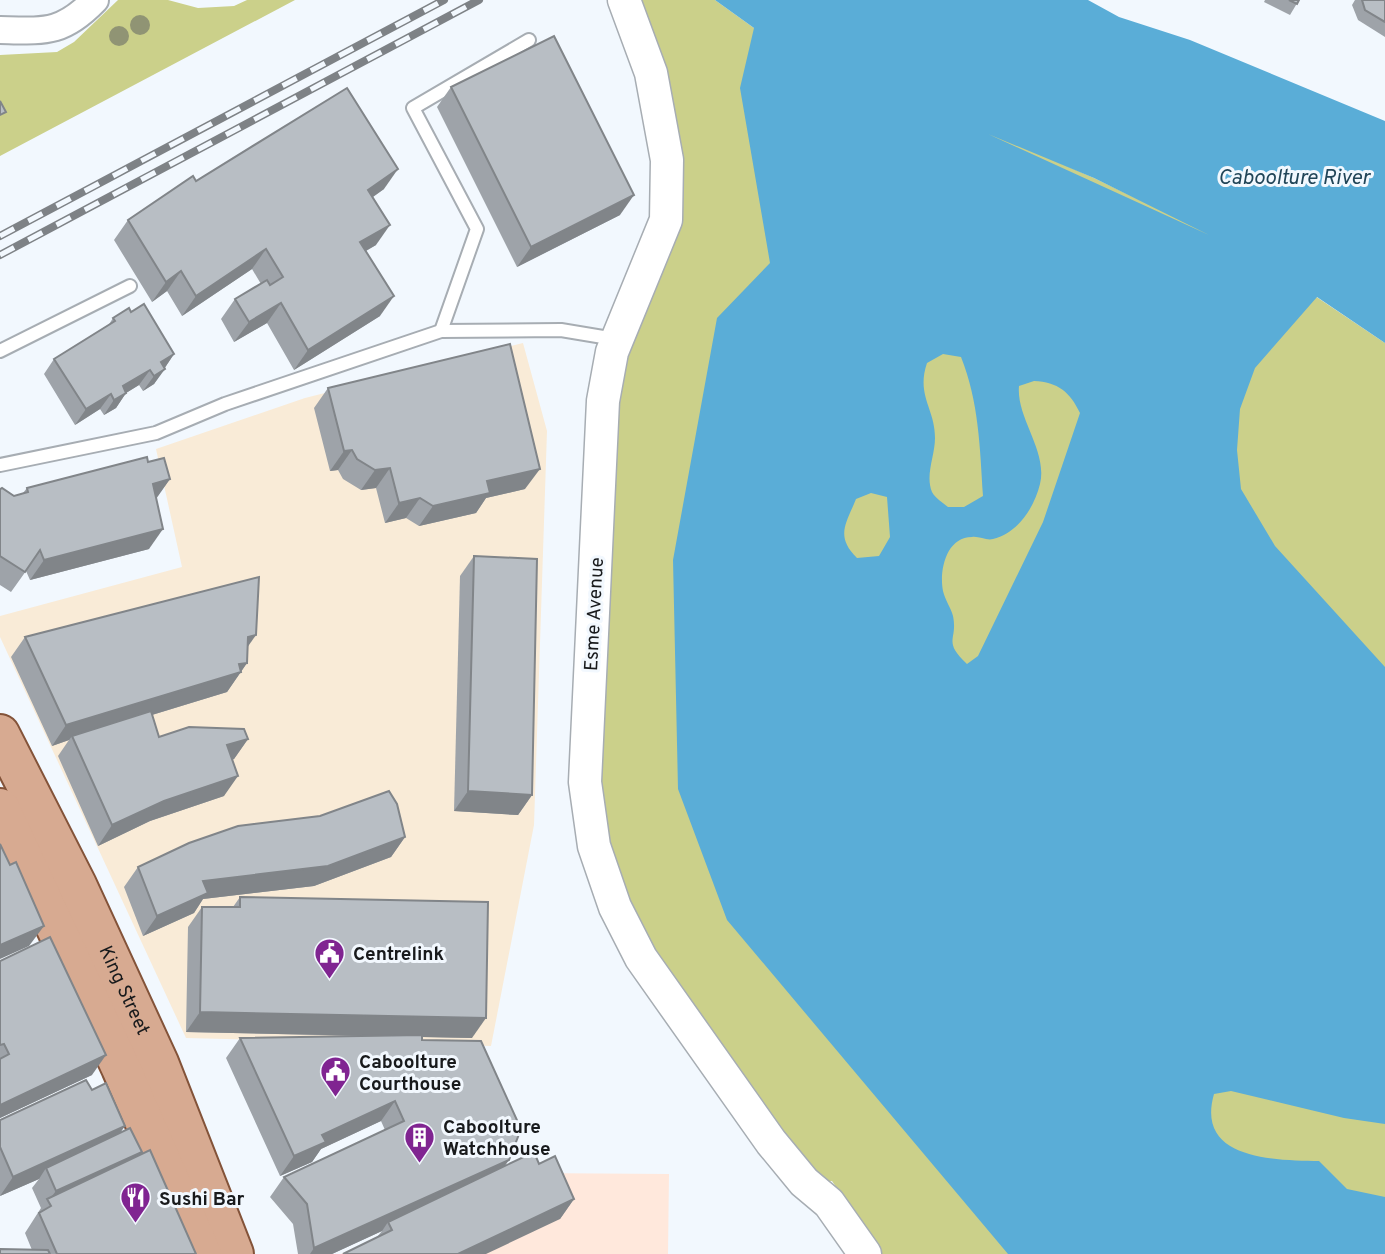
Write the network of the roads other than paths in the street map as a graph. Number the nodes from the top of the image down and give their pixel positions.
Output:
1 (95, 0) edge
2 (624, 0) edge
3 (0, 30) edge
4 (529, 40) dead end
5 (130, 286) dead end
6 (441, 331) junction
7 (617, 340) junction
8 (0, 351) edge
9 (0, 465) edge
10 (0, 734) edge
11 (0, 808) edge
12 (804, 1182) junction
13 (202, 1254) edge
14 (234, 1254) edge
15 (840, 1254) edge
16 (865, 1254) edge

1 - 3 street
2 - 7 street, Esme Avenue
4 - 6 lane
5 - 8 lane
6 - 7 lane
6 - 9 lane
7 - 12 street, Esme Avenue
10 - 14 main road, King Street
11 - 13 main road, King Street
12 - 15 street, Esme Avenue
12 - 16 street, Esme Avenue

